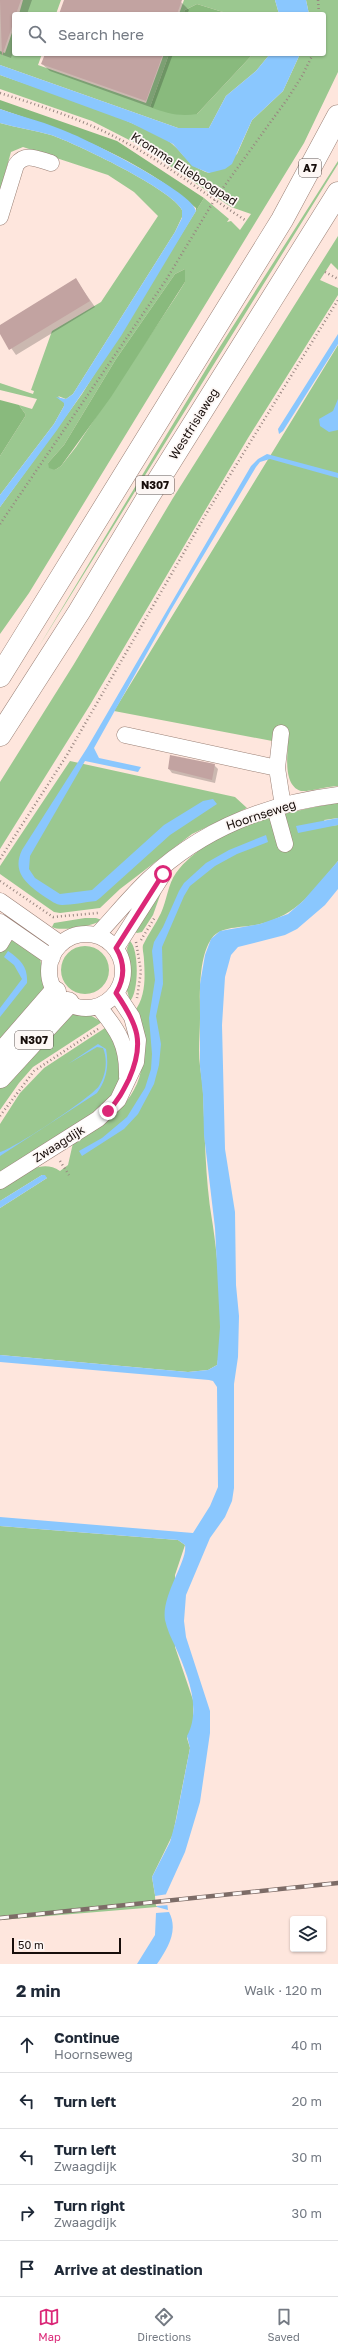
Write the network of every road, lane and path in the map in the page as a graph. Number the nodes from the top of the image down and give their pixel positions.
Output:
1 (318, 0) edge
2 (319, 12) edge
3 (312, 56) edge
4 (0, 93) edge
5 (338, 116) edge
6 (338, 144) edge
7 (51, 162) dead end
8 (338, 193) edge
9 (215, 199) junction
10 (338, 203) edge
11 (0, 217) edge
12 (246, 220) dead end
13 (282, 220) junction
14 (312, 236) junction
15 (326, 272) dead end
16 (338, 279) edge
17 (338, 300) edge
18 (0, 524) edge
19 (0, 676) edge
20 (281, 733) dead end
21 (0, 735) edge
22 (125, 735) dead end
23 (277, 768) junction
24 (338, 795) edge
25 (279, 807) junction
26 (285, 844) dead end
27 (189, 847) junction
28 (0, 858) edge
29 (0, 881) edge
30 (0, 901) edge
31 (111, 920) junction
32 (5, 925) edge
33 (96, 935) junction
34 (0, 944) edge
35 (61, 944) junction
36 (116, 948) junction
37 (52, 958) junction
38 (116, 993) junction
39 (61, 998) junction
40 (98, 1006) junction
41 (0, 1056) edge
42 (44, 1064) dead end
43 (0, 1077) edge
44 (127, 1082) junction
45 (0, 1116) edge
46 (0, 1181) edge

1 - 2 path
3 - 9 path
4 - 9 path, Kromme Elleboogpad
5 - 13 highway, A7
6 - 13 highway, A7
7 - 11 street
8 - 14 highway
9 - 12 path, Kromme Elleboogpad
9 - 18 path
10 - 14 highway
13 - 19 highway, N307
14 - 21 highway, Westfrisiaweg / N307
15 - 16 path
17 - 28 path
20 - 23 street
22 - 23 street
23 - 25 street
24 - 25 street, Hoornseweg
25 - 26 street
25 - 27 street, Hoornseweg
27 - 31 street, Hoornseweg
27 - 36 street, Hoornseweg
29 - 31 path
30 - 35 street
31 - 33 street, Hoornseweg
32 - 34 street
32 - 37 street
33 - 35 street
33 - 36 street
35 - 37 street
36 - 38 street
37 - 39 street
38 - 40 street
38 - 44 street, Zwaagdijk
39 - 40 street
39 - 41 highway, N307
39 - 43 highway, N307
40 - 44 street, Zwaagdijk
42 - 45 path
44 - 46 street, Zwaagdijk

